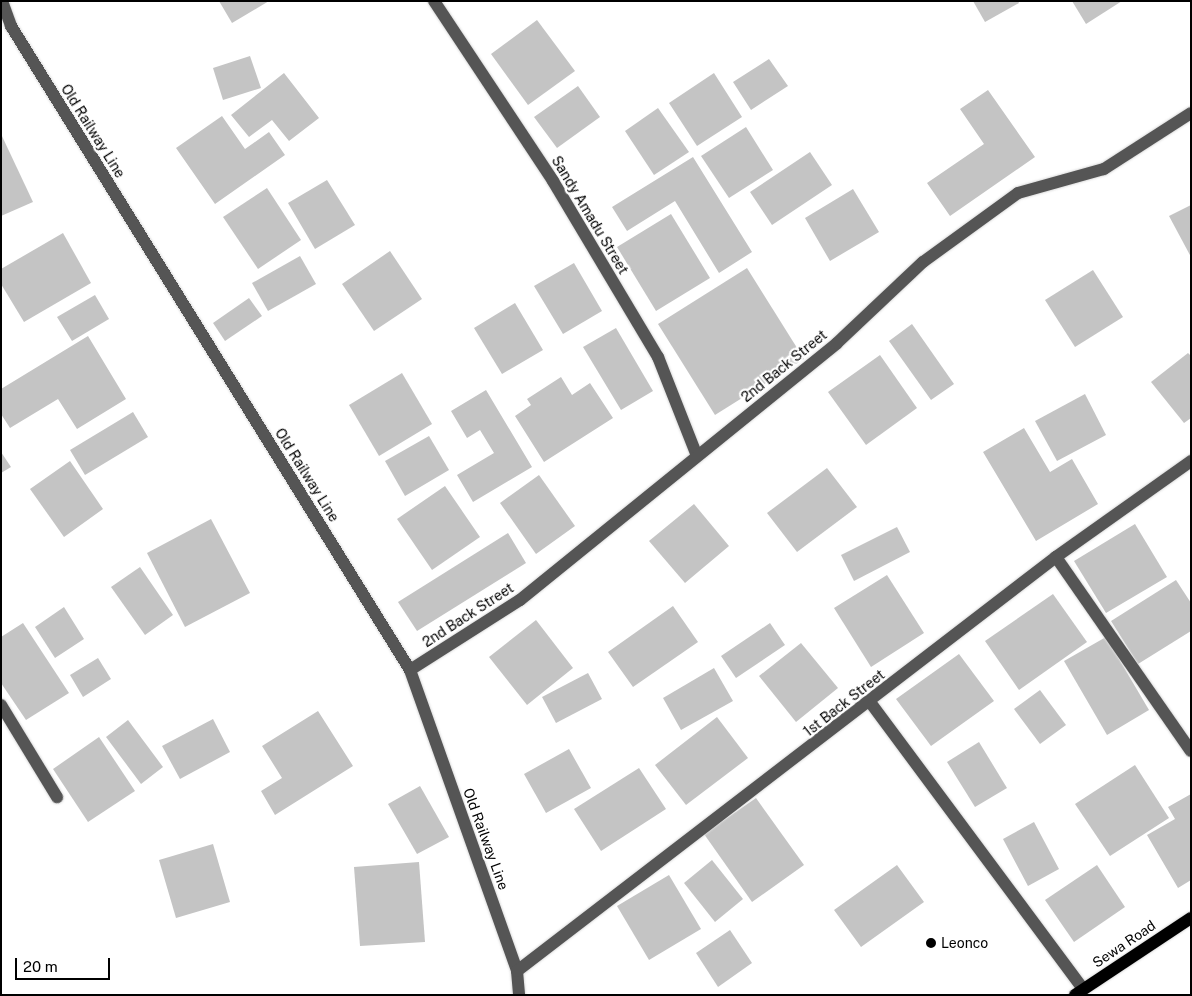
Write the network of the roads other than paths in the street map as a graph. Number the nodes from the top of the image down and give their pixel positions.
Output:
1 (2, 1) edge
2 (434, 1) edge
3 (6, 29) edge
4 (1191, 113) edge
5 (698, 456) junction
6 (1191, 460) edge
7 (1056, 557) junction
8 (410, 670) junction
9 (870, 702) junction
10 (1, 705) edge
11 (1191, 751) edge
12 (57, 797) dead end
13 (1191, 918) edge
14 (517, 971) junction
15 (1079, 992) edge
16 (519, 995) edge

1 - 3 street, Old Railway Line
2 - 5 street, Sandy Amadu Street
3 - 8 street, Old Railway Line
4 - 5 street, 2nd Back Street
5 - 8 street, 2nd Back Street
6 - 7 street, 1st Back Street
7 - 9 street, 1st Back Street
7 - 11 street
8 - 14 street, Old Railway Line
9 - 14 street, 1st Back Street
9 - 15 street
10 - 12 street
13 - 15 main road, Sewa Road
14 - 16 street, Old Railway Line

